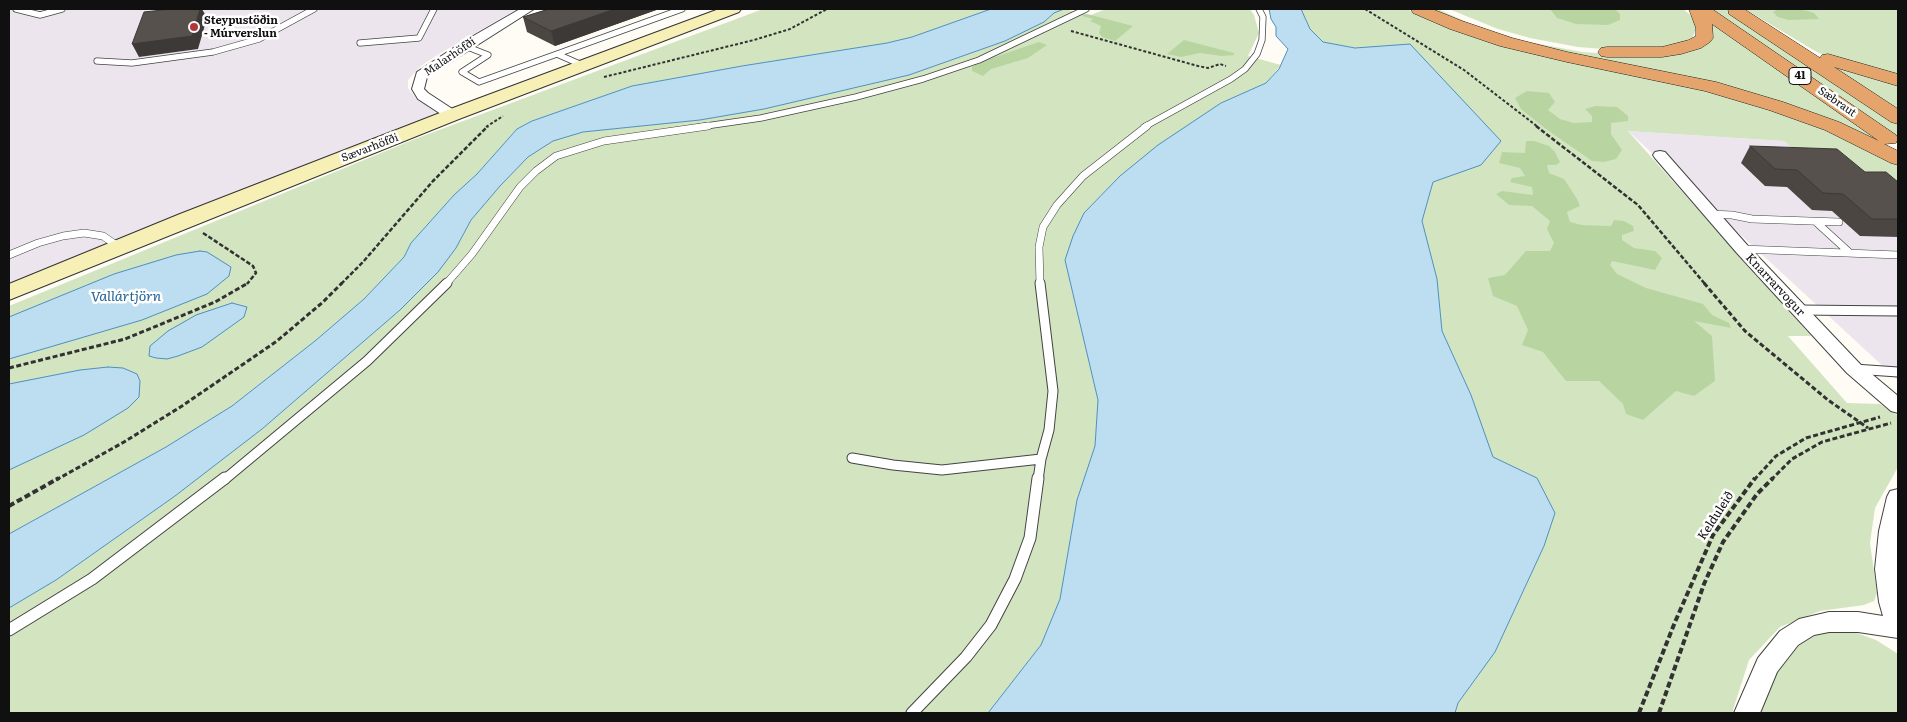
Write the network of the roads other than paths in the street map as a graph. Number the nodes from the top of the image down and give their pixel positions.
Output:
1 (16, 9) edge
2 (62, 9) edge
3 (314, 9) edge
4 (434, 9) edge
5 (528, 9) edge
6 (682, 9) edge
7 (734, 9) edge
8 (1086, 9) edge
9 (1259, 9) edge
10 (1419, 9) edge
11 (1441, 9) edge
12 (1697, 9) edge
13 (1701, 9) edge
14 (1734, 9) edge
15 (1783, 40) junction
16 (360, 43) dead end
17 (464, 46) junction
18 (557, 54) junction
19 (98, 61) dead end
20 (591, 72) junction
21 (1898, 80) edge
22 (452, 115) junction
23 (1898, 118) edge
24 (1898, 145) edge
25 (1660, 155) dead end
26 (1898, 159) edge
27 (1711, 214) junction
28 (1816, 222) junction
29 (1838, 222) dead end
30 (119, 247) junction
31 (1742, 250) junction
32 (1850, 253) junction
33 (9, 255) edge
34 (1898, 255) edge
35 (9, 293) edge
36 (1799, 310) junction
37 (1898, 311) edge
38 (1854, 369) junction
39 (1898, 372) edge
40 (1893, 411) edge
41 (852, 458) dead end
42 (1041, 459) junction
43 (1898, 497) edge
44 (1898, 626) edge
45 (9, 630) edge
46 (912, 713) edge
47 (1747, 713) edge

1 - 2 lane
3 - 19 lane
4 - 16 lane
5 - 17 street, Malarhöfði
6 - 18 lane
7 - 20 street, Sævarhöfði
8 - 45 lane
9 - 42 lane
10 - 26 highway
11 - 12 highway
13 - 24 highway, Sæbraut / 41
14 - 15 highway, 41
15 - 21 highway
15 - 23 highway, Sæbraut / 41
17 - 18 lane
17 - 22 street, Malarhöfði
18 - 20 lane
20 - 22 street, Sævarhöfði
22 - 30 street, Sævarhöfði
25 - 27 street, Knarrarvogur
27 - 28 lane
27 - 31 street, Knarrarvogur
28 - 29 lane
28 - 32 lane
30 - 33 lane
30 - 35 street, Sævarhöfði
31 - 32 lane
31 - 36 street, Knarrarvogur
32 - 34 lane
36 - 37 lane
36 - 38 street, Knarrarvogur
38 - 39 lane
38 - 40 street, Knarrarvogur
41 - 42 lane
42 - 46 lane
43 - 44 street
44 - 47 street

